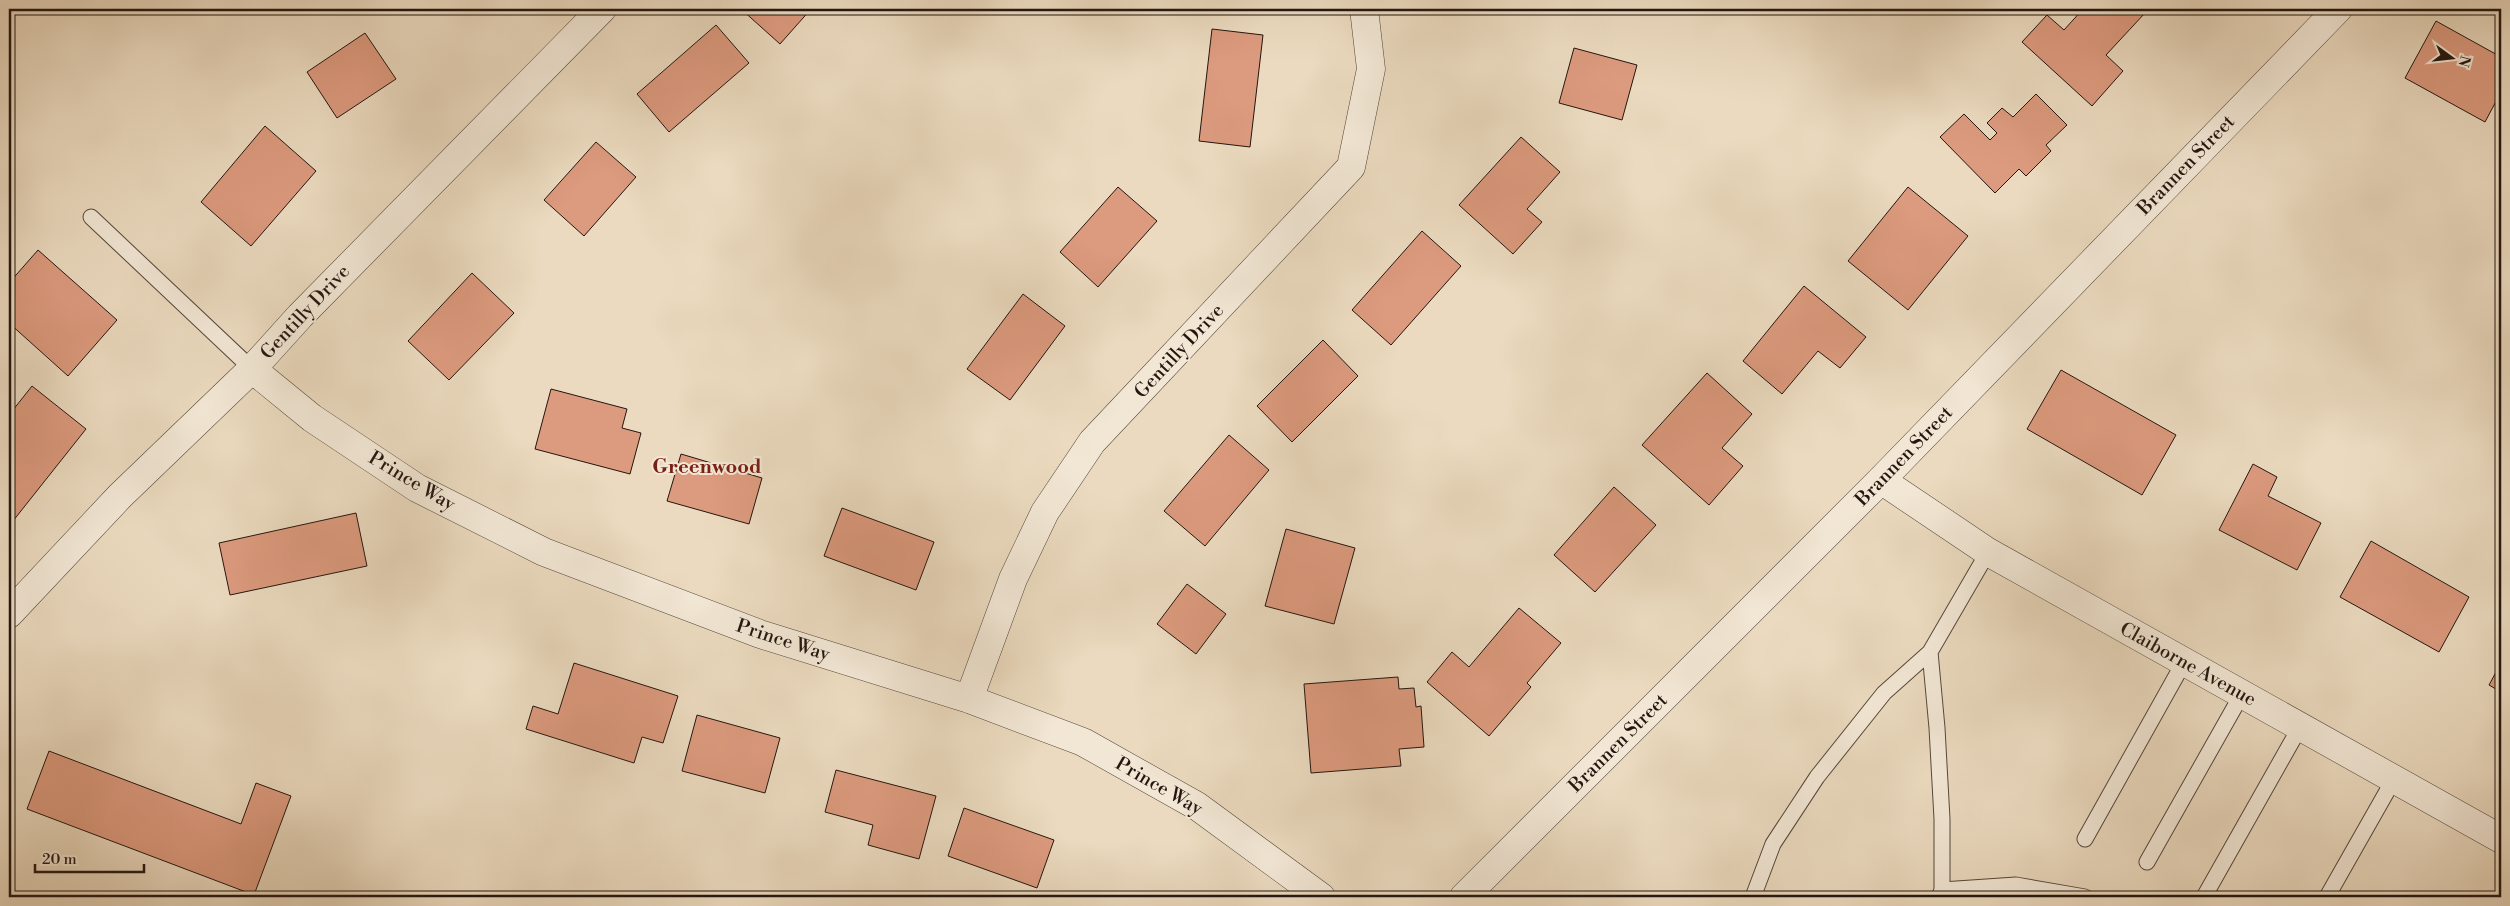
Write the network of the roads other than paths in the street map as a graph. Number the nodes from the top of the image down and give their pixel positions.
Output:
1 (602, 9) edge
2 (1364, 9) edge
3 (2338, 9) edge
4 (90, 217) dead end
5 (252, 369) junction
6 (1881, 480) junction
7 (1988, 552) junction
8 (9, 614) edge
9 (1930, 652) junction
10 (2184, 662) junction
11 (2242, 694) junction
12 (969, 699) junction
13 (2300, 727) junction
14 (2394, 779) junction
15 (2085, 839) dead end
16 (2501, 839) edge
17 (2147, 862) dead end
18 (1940, 894) edge
19 (1321, 897) edge
20 (1464, 897) edge
21 (1753, 897) edge
22 (2085, 897) edge
23 (2204, 897) edge
24 (2327, 897) edge

1 - 5 street, Gentilly Drive
2 - 12 street, Gentilly Drive
3 - 6 street, Brannen Street
4 - 5 lane
5 - 8 street, Gentilly Drive
5 - 12 street, Prince Way
6 - 7 street, Claiborne Avenue
6 - 20 street, Brannen Street
7 - 9 lane
7 - 10 street, Claiborne Avenue
9 - 18 lane
9 - 21 lane
10 - 11 street, Claiborne Avenue
10 - 15 lane
11 - 13 street, Claiborne Avenue
11 - 17 lane
12 - 19 street, Prince Way
13 - 14 street, Claiborne Avenue
13 - 23 lane
14 - 16 street, Claiborne Avenue
14 - 24 lane
18 - 22 lane

